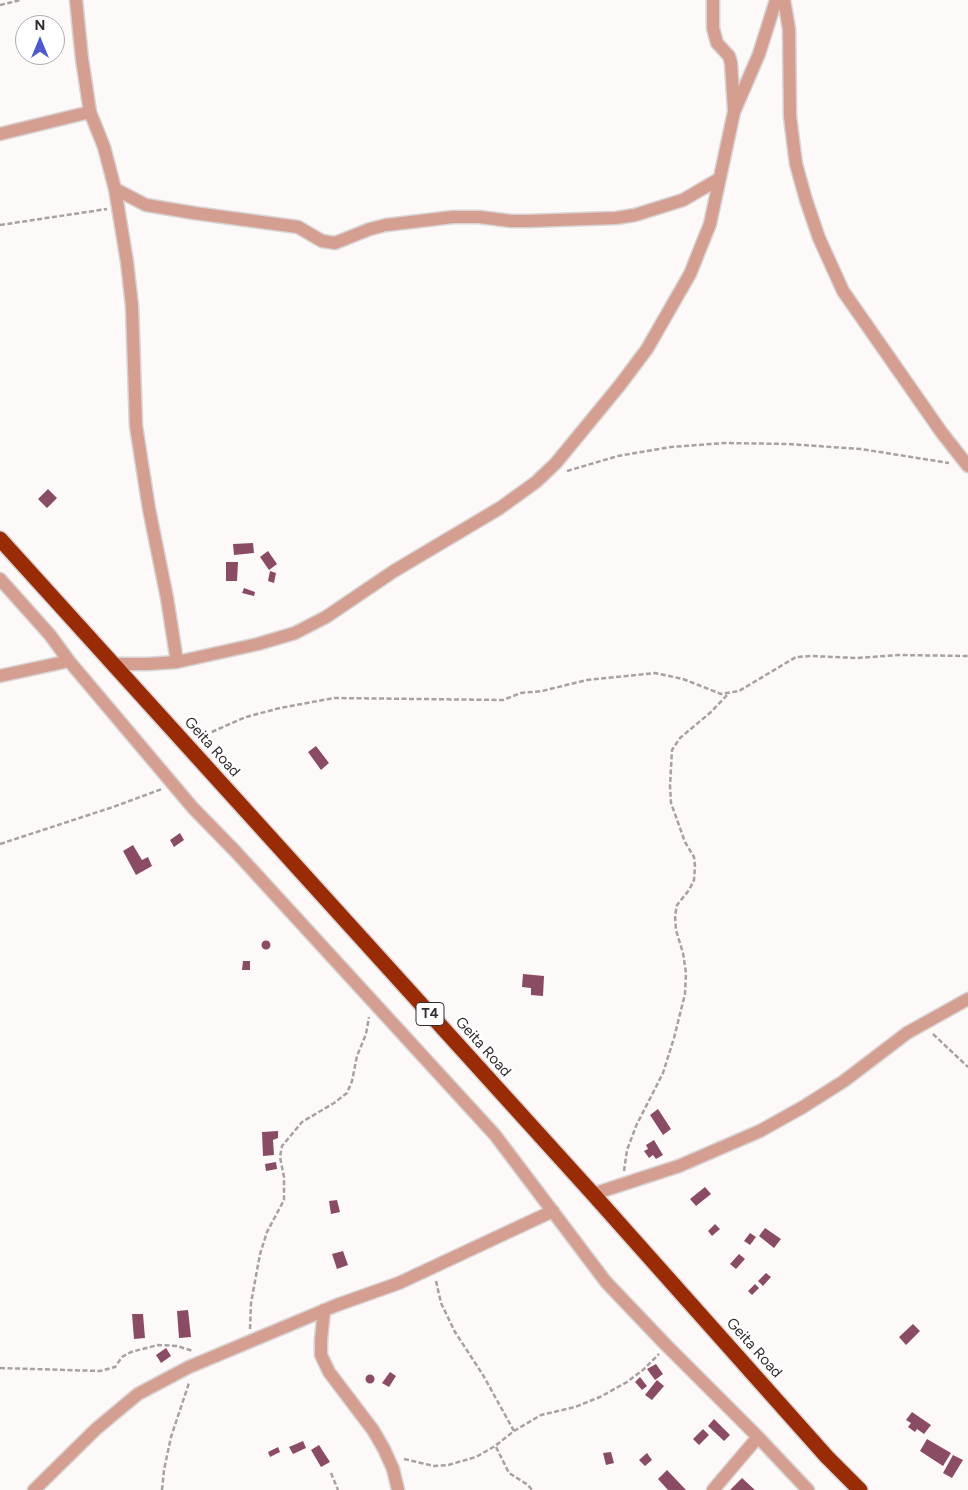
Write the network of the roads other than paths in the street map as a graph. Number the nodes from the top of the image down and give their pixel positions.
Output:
1 (76, 0) edge
2 (713, 0) edge
3 (776, 0) edge
4 (784, 0) edge
5 (90, 112) junction
6 (734, 112) junction
7 (0, 134) edge
8 (719, 179) junction
9 (115, 189) junction
10 (968, 466) edge
11 (0, 539) edge
12 (0, 579) edge
13 (69, 660) junction
14 (177, 662) junction
15 (114, 664) junction
16 (0, 676) edge
17 (968, 999) edge
18 (594, 1194) junction
19 (553, 1211) junction
20 (324, 1310) junction
21 (758, 1436) junction
22 (34, 1490) edge
23 (398, 1490) edge
24 (713, 1490) edge
25 (808, 1490) edge
26 (860, 1490) edge

1 - 5 street
2 - 6 street
3 - 6 street
4 - 10 street
5 - 7 street
5 - 9 street
6 - 8 street
8 - 9 street
8 - 14 street
9 - 14 street
11 - 15 highway, Geita Road / T4
12 - 13 street
13 - 16 street
13 - 19 street
14 - 15 street
15 - 18 highway, Geita Road / T4
17 - 18 street
18 - 26 highway, Geita Road / T4
19 - 20 street
19 - 21 street
20 - 22 street
20 - 23 street
21 - 24 street
21 - 25 street

